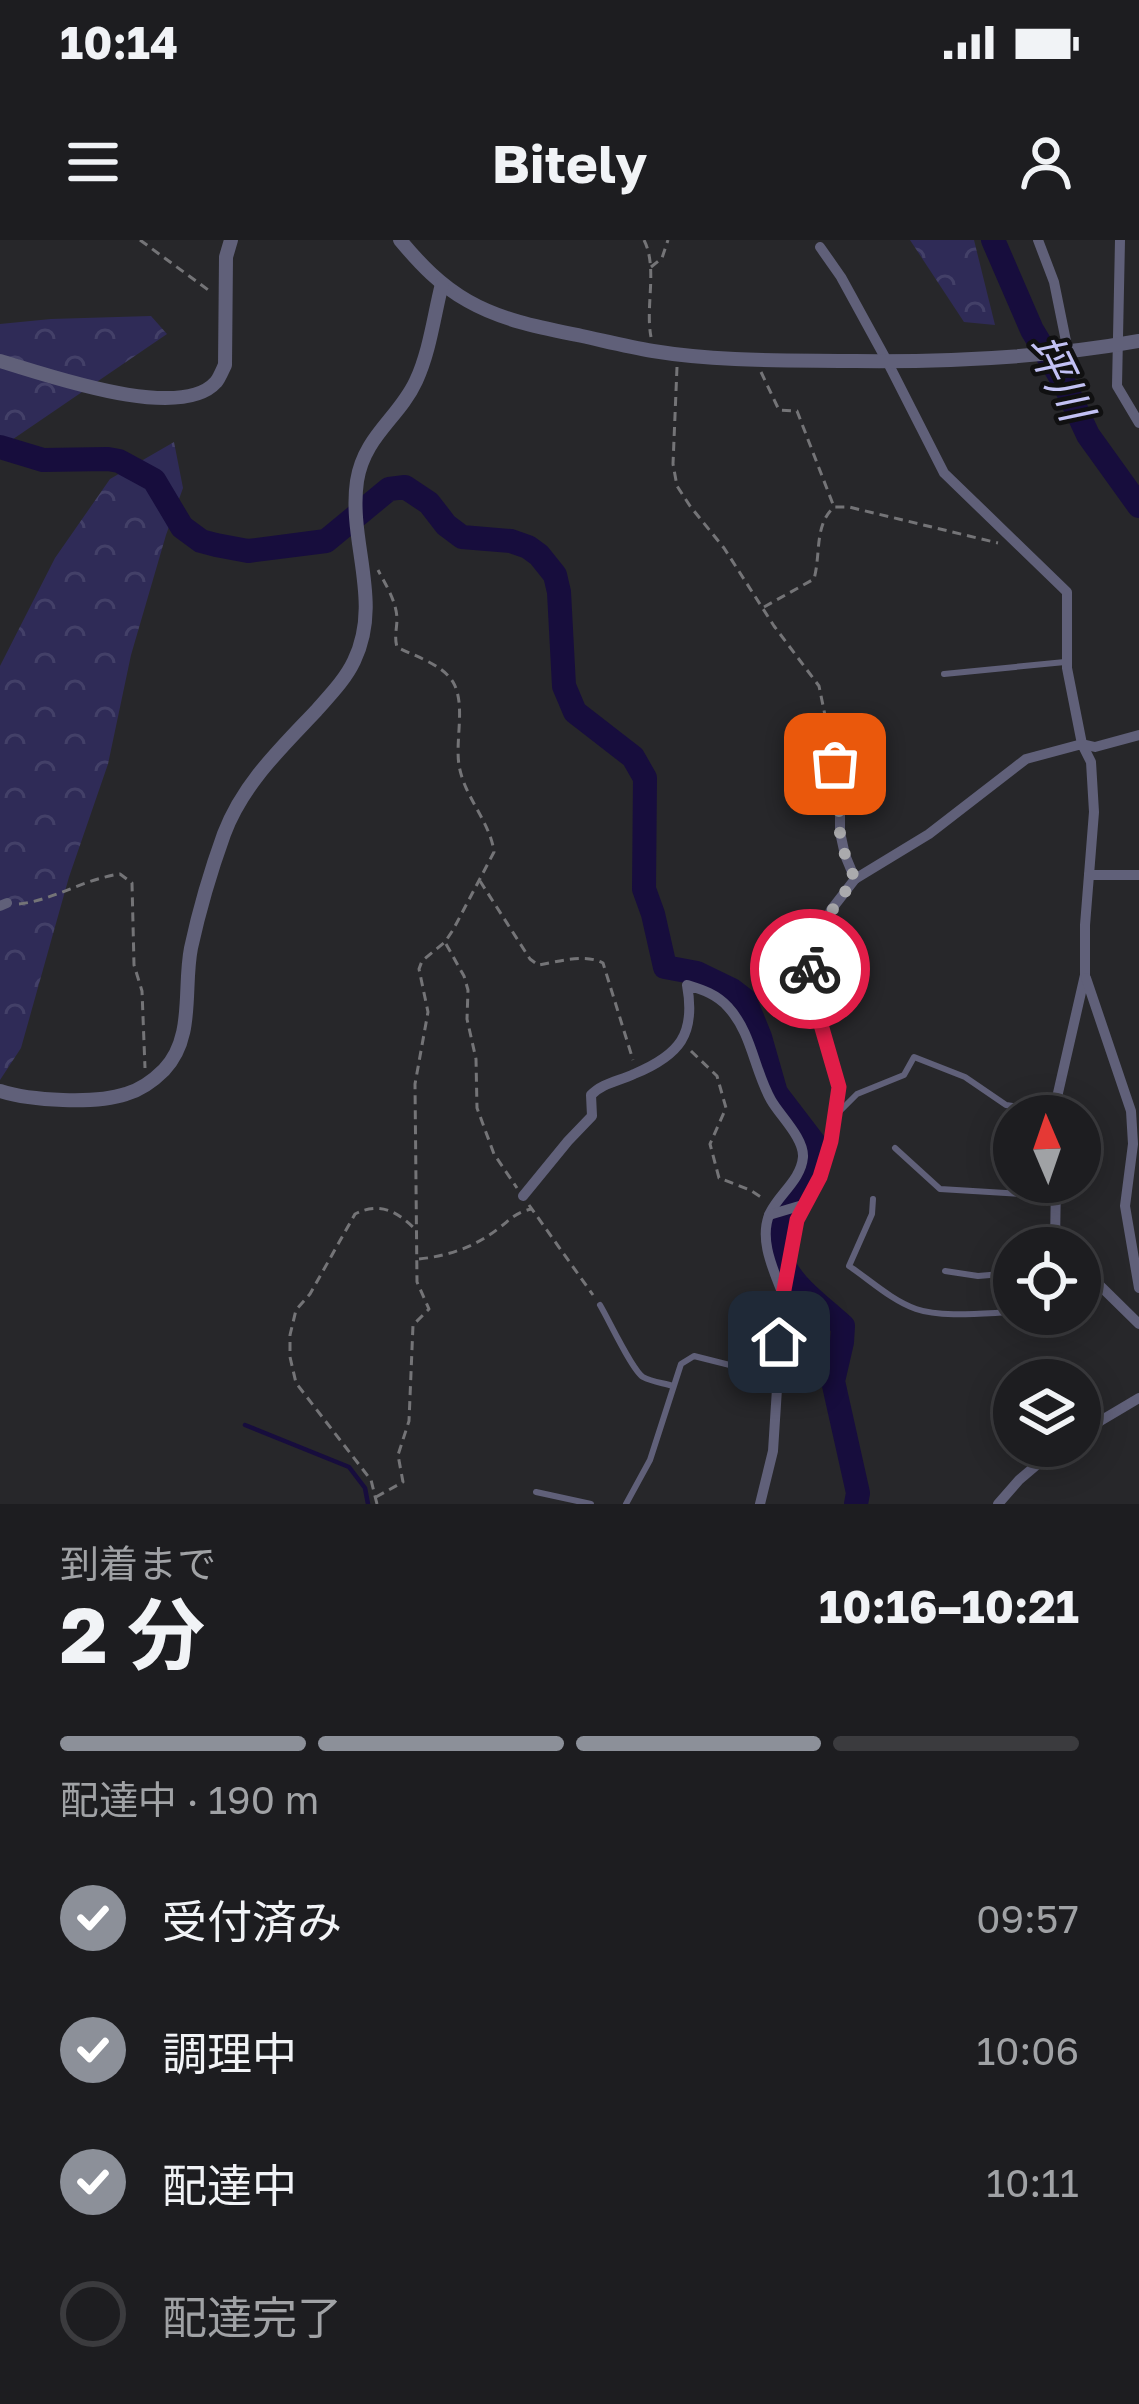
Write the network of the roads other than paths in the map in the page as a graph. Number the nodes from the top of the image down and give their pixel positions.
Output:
1 (231, 240) edge
2 (400, 240) edge
3 (1039, 240) edge
4 (1120, 240) edge
5 (820, 247) dead end
6 (442, 284) junction
7 (1139, 341) edge
8 (1117, 345) junction
9 (1068, 351) junction
10 (0, 361) edge
11 (887, 361) junction
12 (1139, 423) edge
13 (1066, 662) junction
14 (944, 674) dead end
15 (1139, 735) edge
16 (830, 738) road end
17 (1082, 744) junction
18 (1089, 875) junction
19 (1139, 875) edge
20 (855, 879) junction
21 (1085, 975) junction
22 (0, 1091) edge
23 (1058, 1095) edge
24 (993, 1096) edge
25 (835, 1116) junction
26 (895, 1148) dead end
27 (1134, 1168) edge
28 (993, 1189) edge
29 (523, 1196) road end
30 (873, 1199) dead end
31 (803, 1205) junction
32 (773, 1211) junction
33 (945, 1271) dead end
34 (993, 1275) edge
35 (1101, 1287) edge
36 (1139, 1288) edge
37 (783, 1292) junction
38 (600, 1305) road end
39 (993, 1313) edge
40 (1139, 1324) edge
41 (777, 1377) junction
42 (674, 1386) junction
43 (1139, 1397) edge
44 (1101, 1420) edge
45 (1034, 1467) edge
46 (536, 1492) dead end
47 (591, 1504) edge
48 (626, 1504) edge
49 (760, 1504) edge
50 (998, 1504) edge

1 - 10 street
2 - 6 street
3 - 9 street
4 - 8 street
5 - 11 street
6 - 11 street
6 - 22 street
7 - 8 street
8 - 9 street
8 - 12 street
9 - 11 street
11 - 13 street
13 - 14 lane
13 - 17 street
15 - 17 street
16 - 20 street
17 - 18 street
17 - 20 street
18 - 19 street
18 - 21 street
20 - 25 street
21 - 23 street
21 - 27 street
24 - 25 lane
25 - 31 street
26 - 28 lane
27 - 36 street
29 - 32 street
30 - 39 lane
31 - 32 street
31 - 37 street
32 - 37 street
33 - 34 lane
35 - 40 street
37 - 41 street
38 - 42 lane
41 - 42 lane
41 - 49 street
42 - 48 lane
43 - 44 street
45 - 50 street
46 - 47 lane

